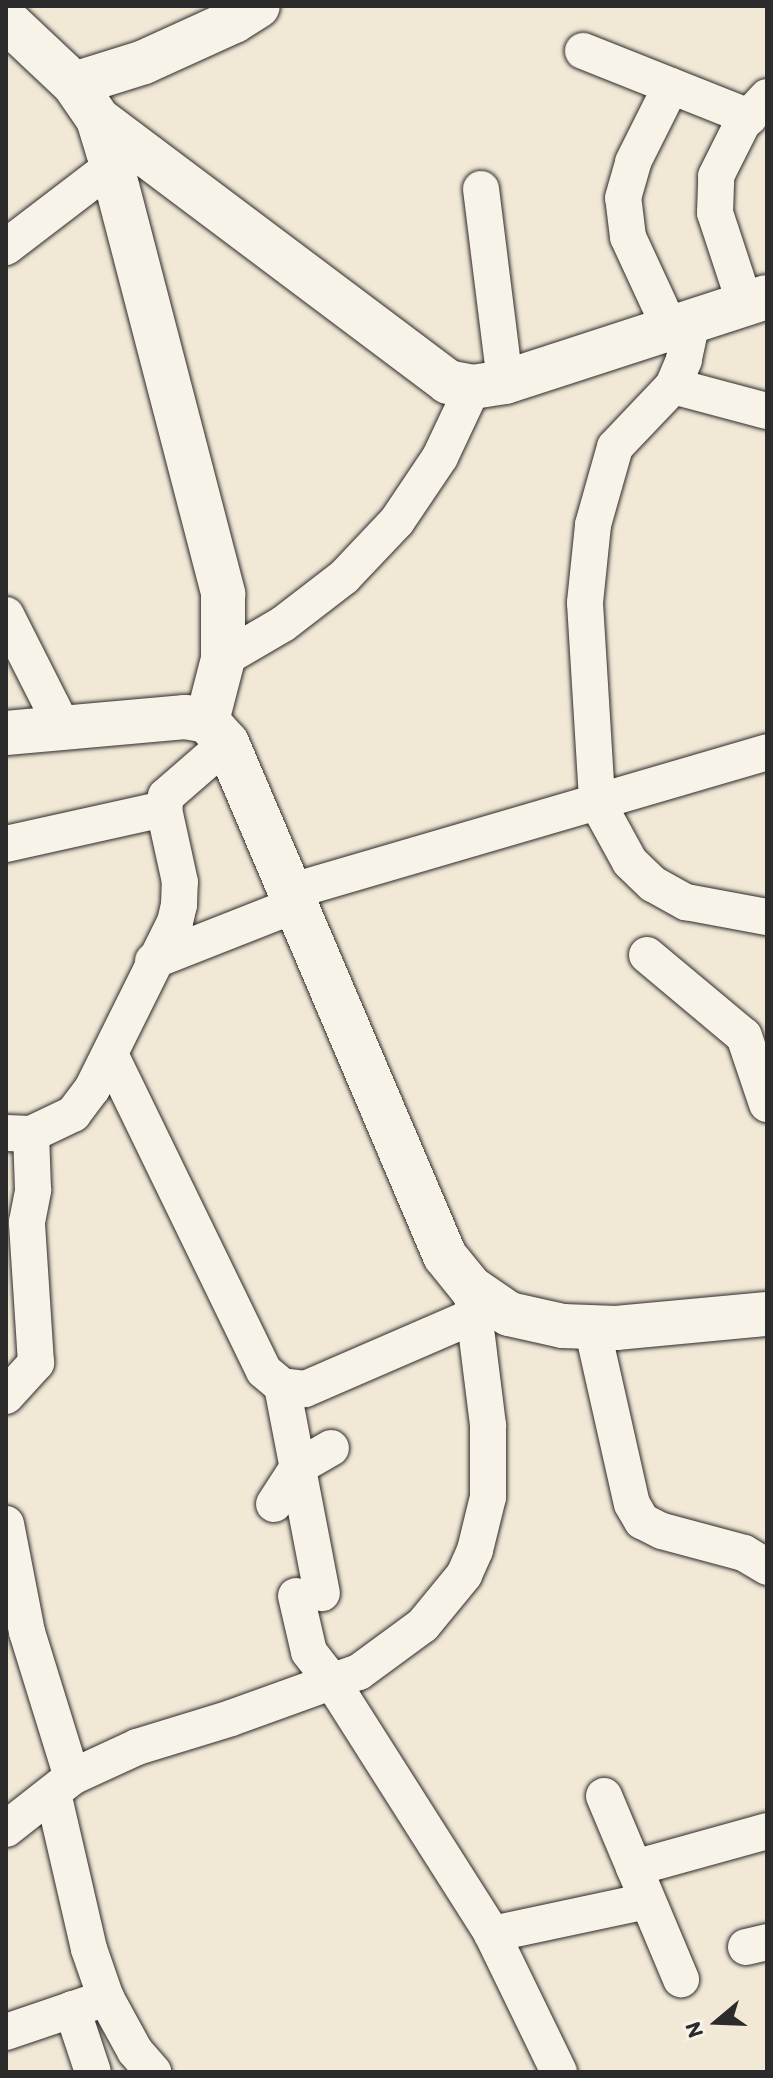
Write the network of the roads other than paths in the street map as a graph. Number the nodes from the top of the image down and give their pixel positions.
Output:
1 (258, 6) edge
2 (6, 20) edge
3 (583, 51) dead end
4 (74, 84) junction
5 (671, 86) junction
6 (758, 107) edge
7 (98, 119) junction
8 (112, 166) junction
9 (481, 189) dead end
10 (6, 247) edge
11 (756, 300) edge
12 (681, 325) junction
13 (489, 384) junction
14 (673, 386) junction
15 (767, 411) edge
16 (6, 615) edge
17 (223, 659) junction
18 (63, 728) junction
19 (217, 732) junction
20 (6, 733) edge
21 (767, 752) edge
22 (597, 802) junction
23 (164, 809) junction
24 (6, 844) edge
25 (292, 899) junction
26 (767, 917) edge
27 (647, 955) dead end
28 (153, 961) junction
29 (110, 1054) junction
30 (767, 1104) edge
31 (18, 1133) edge
32 (473, 1302) junction
33 (767, 1314) edge
34 (592, 1327) junction
35 (282, 1386) junction
36 (6, 1396) edge
37 (331, 1448) dead end
38 (298, 1467) junction
39 (274, 1504) dead end
40 (6, 1524) edge
41 (767, 1567) edge
42 (346, 1678) junction
43 (62, 1785) junction
44 (604, 1796) dead end
45 (6, 1829) edge
46 (767, 1831) edge
47 (641, 1885) junction
48 (492, 1934) junction
49 (681, 1979) dead end
50 (89, 2003) junction
51 (6, 2032) edge
52 (93, 2072) edge
53 (153, 2072) edge
54 (559, 2072) edge

1 - 4 street
2 - 4 street
3 - 5 street
4 - 7 street
5 - 6 street
5 - 12 street
6 - 11 street
7 - 8 street
7 - 13 street
8 - 10 street
8 - 17 street
9 - 13 street
11 - 12 street
12 - 13 street
12 - 14 street
13 - 17 street
14 - 15 street
14 - 22 street
16 - 18 street
17 - 19 street
18 - 19 street
18 - 20 street
19 - 23 street
19 - 25 street
21 - 22 street
22 - 25 street
22 - 26 street
23 - 24 street
23 - 28 street
25 - 28 street
25 - 32 street
27 - 30 street
28 - 29 street
29 - 31 street
29 - 35 street
31 - 36 street
32 - 34 street
32 - 35 street
32 - 42 street
33 - 34 street
34 - 41 street
35 - 38 street
37 - 38 street
38 - 39 street
38 - 42 street
40 - 43 street
42 - 43 street
42 - 48 street
43 - 45 street
43 - 50 street
44 - 47 street
46 - 47 street
47 - 48 street
47 - 49 street
48 - 54 street
50 - 51 street
50 - 52 street
50 - 53 street

